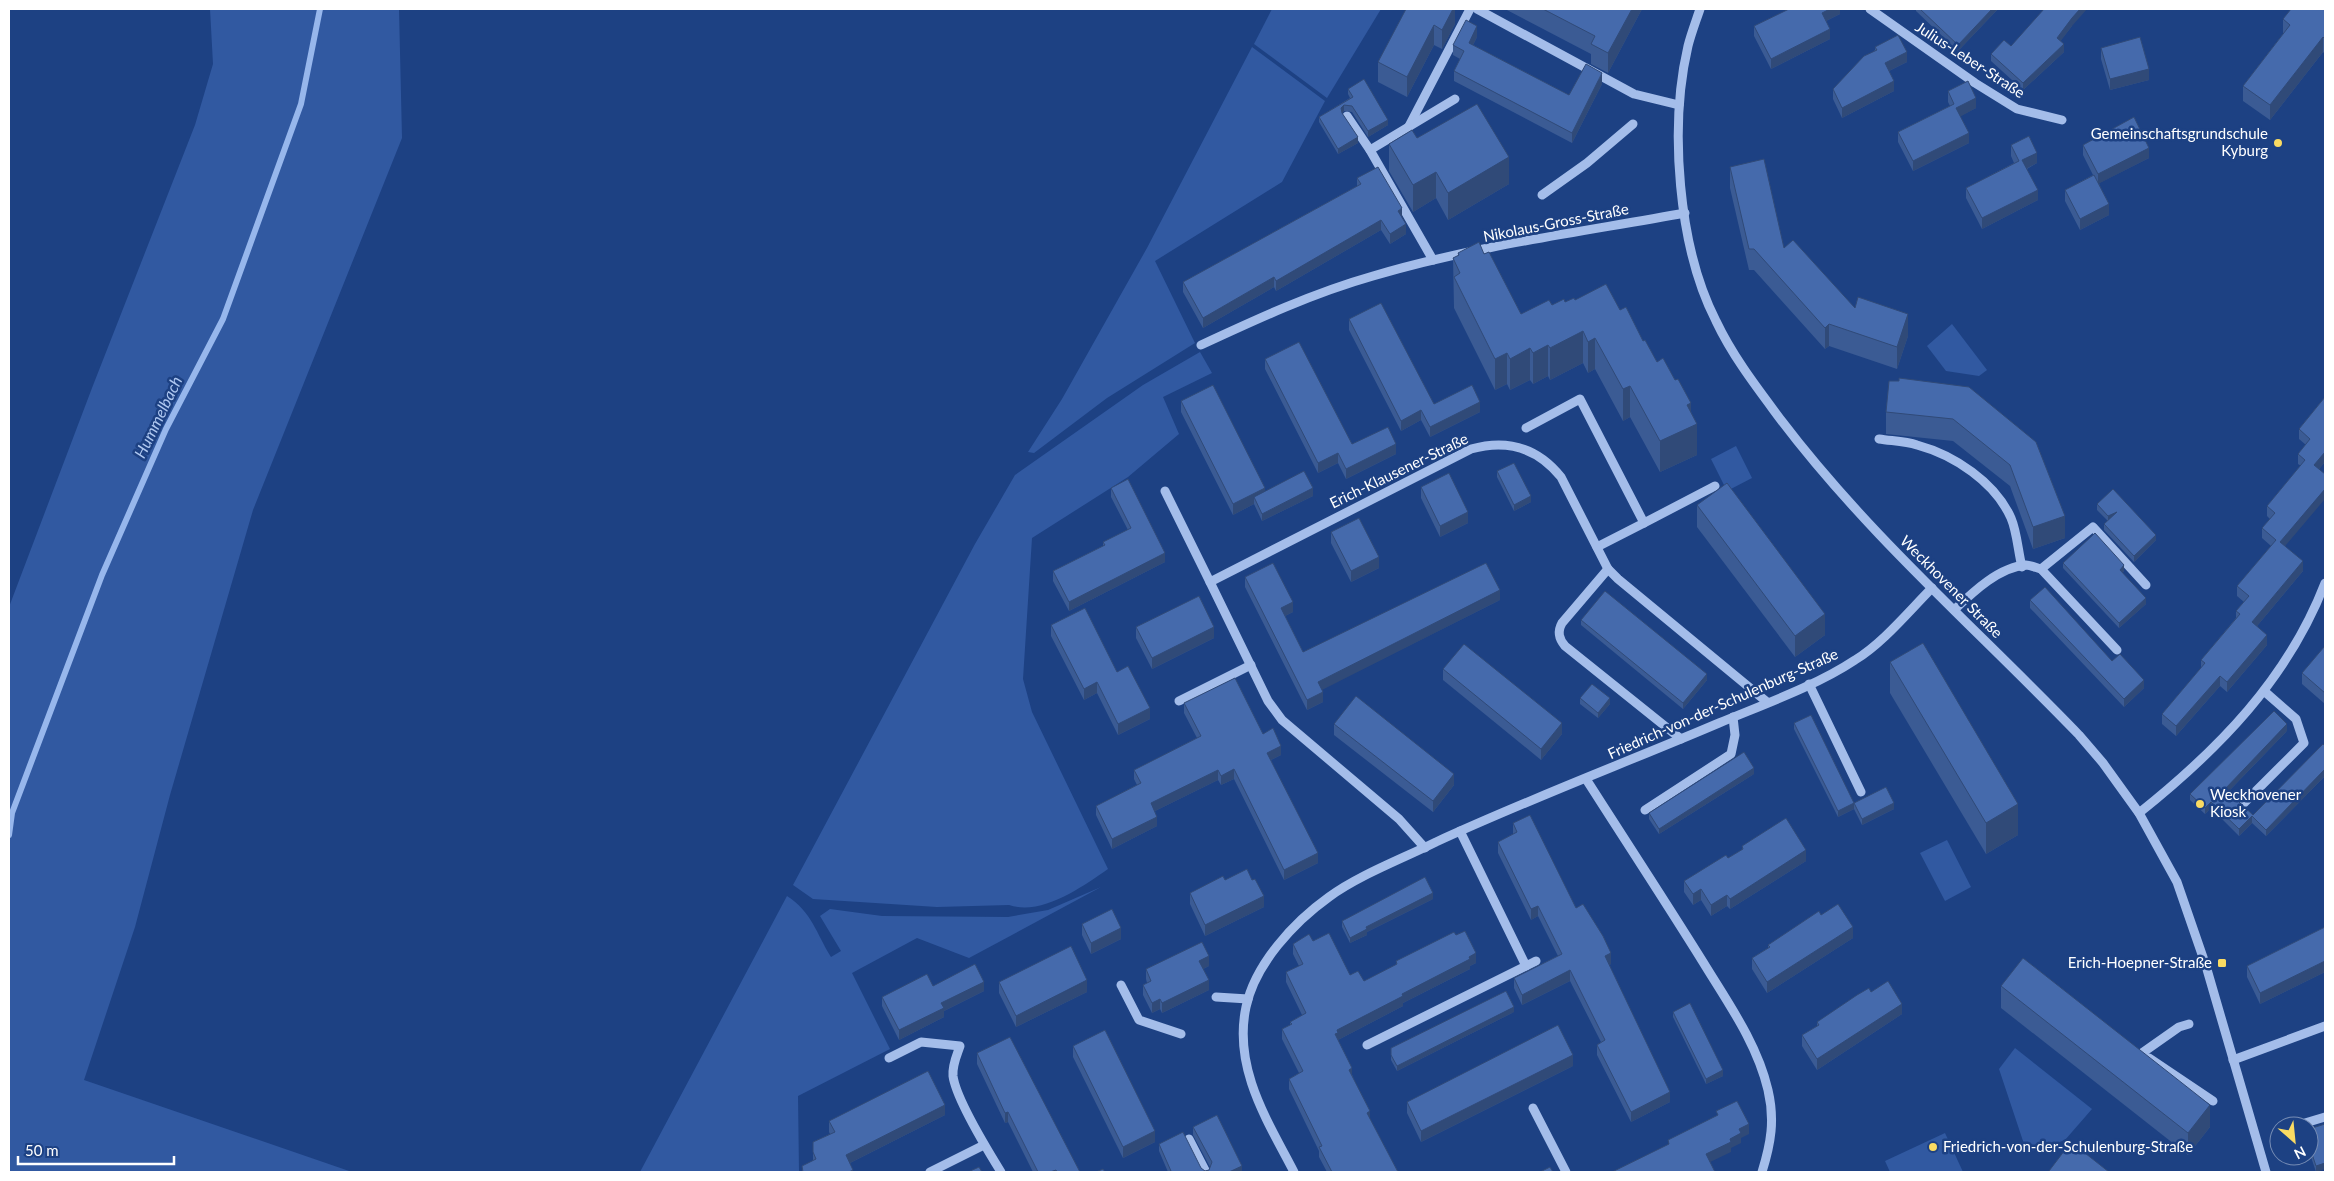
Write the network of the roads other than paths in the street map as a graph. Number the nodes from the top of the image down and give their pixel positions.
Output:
1 (1470, 9) edge
2 (1477, 9) edge
3 (1700, 9) edge
4 (1870, 9) edge
5 (1455, 99) dead end
6 (1679, 105) junction
7 (1347, 116) edge
8 (2062, 120) dead end
9 (1633, 124) dead end
10 (1408, 128) junction
11 (1370, 150) junction
12 (1542, 195) dead end
13 (1685, 213) junction
14 (1433, 260) junction
15 (1201, 346) dead end
16 (1526, 428) dead end
17 (1879, 440) dead end
18 (1714, 486) dead end
19 (1164, 491) dead end
20 (1644, 523) junction
21 (1596, 547) junction
22 (2022, 567) junction
23 (1608, 568) junction
24 (2041, 570) junction
25 (1210, 582) junction
26 (2325, 583) edge
27 (2146, 585) dead end
28 (1932, 588) junction
29 (1954, 610) junction
30 (2117, 650) dead end
31 (1251, 665) junction
32 (1808, 684) junction
33 (2264, 691) junction
34 (1179, 701) dead end
35 (1767, 702) junction
36 (1733, 717) junction
37 (1681, 739) junction
38 (1586, 779) junction
39 (1861, 792) dead end
40 (2244, 803) dead end
41 (1645, 810) dead end
42 (2139, 813) junction
43 (1460, 831) junction
44 (1425, 848) junction
45 (1536, 961) dead end
46 (1526, 966) junction
47 (1121, 985) dead end
48 (1216, 997) dead end
49 (1248, 999) junction
50 (2189, 1024) dead end
51 (2325, 1026) edge
52 (1182, 1034) dead end
53 (1367, 1045) dead end
54 (889, 1058) dead end
55 (2233, 1060) junction
56 (2213, 1101) dead end
57 (1533, 1108) dead end
58 (1189, 1139) edge
59 (984, 1144) junction
60 (930, 1172) edge
61 (1001, 1172) edge
62 (1206, 1172) edge
63 (1294, 1172) edge
64 (1566, 1172) edge
65 (1762, 1172) edge
66 (2266, 1172) edge

1 - 10 street
2 - 6 street
3 - 6 street, Weckhovener Straße
4 - 8 street, Julius-Leber-Straße
5 - 10 street
6 - 13 street, Weckhovener Straße
7 - 11 street
9 - 12 street
10 - 11 street
11 - 14 street
13 - 14 street, Nikolaus-Gross-Straße
13 - 28 street, Weckhovener Straße
14 - 15 street, Nikolaus-Gross-Straße
16 - 20 street
17 - 22 street
18 - 20 street
19 - 25 street
20 - 21 street
21 - 23 street, Erich-Klausener-Straße
21 - 25 street, Erich-Klausener-Straße
22 - 24 street
22 - 29 street
23 - 35 street, Erich-Klausener-Straße
23 - 37 street
24 - 27 street
24 - 30 street
25 - 31 street
26 - 33 street
28 - 29 street, Weckhovener Straße
28 - 32 street, Friedrich-von-der-Schulenburg-Straße
29 - 42 street, Weckhovener Straße
31 - 34 street
31 - 44 street
32 - 35 street, Friedrich-von-der-Schulenburg-Straße
32 - 39 street
33 - 40 street
33 - 42 street
35 - 36 street, Friedrich-von-der-Schulenburg-Straße
36 - 37 street, Friedrich-von-der-Schulenburg-Straße
36 - 41 street
37 - 38 street, Friedrich-von-der-Schulenburg-Straße
38 - 43 street, Friedrich-von-der-Schulenburg-Straße
38 - 65 street
42 - 55 street, Weckhovener Straße
43 - 44 street, Friedrich-von-der-Schulenburg-Straße
43 - 46 street
44 - 49 street, Friedrich-von-der-Schulenburg-Straße
45 - 46 street
46 - 53 street
47 - 52 street
48 - 49 street
49 - 63 street, Friedrich-von-der-Schulenburg-Straße
50 - 56 street
51 - 55 street
54 - 59 street
55 - 66 street, Weckhovener Straße
57 - 64 street
58 - 62 street
59 - 60 street
59 - 61 street

